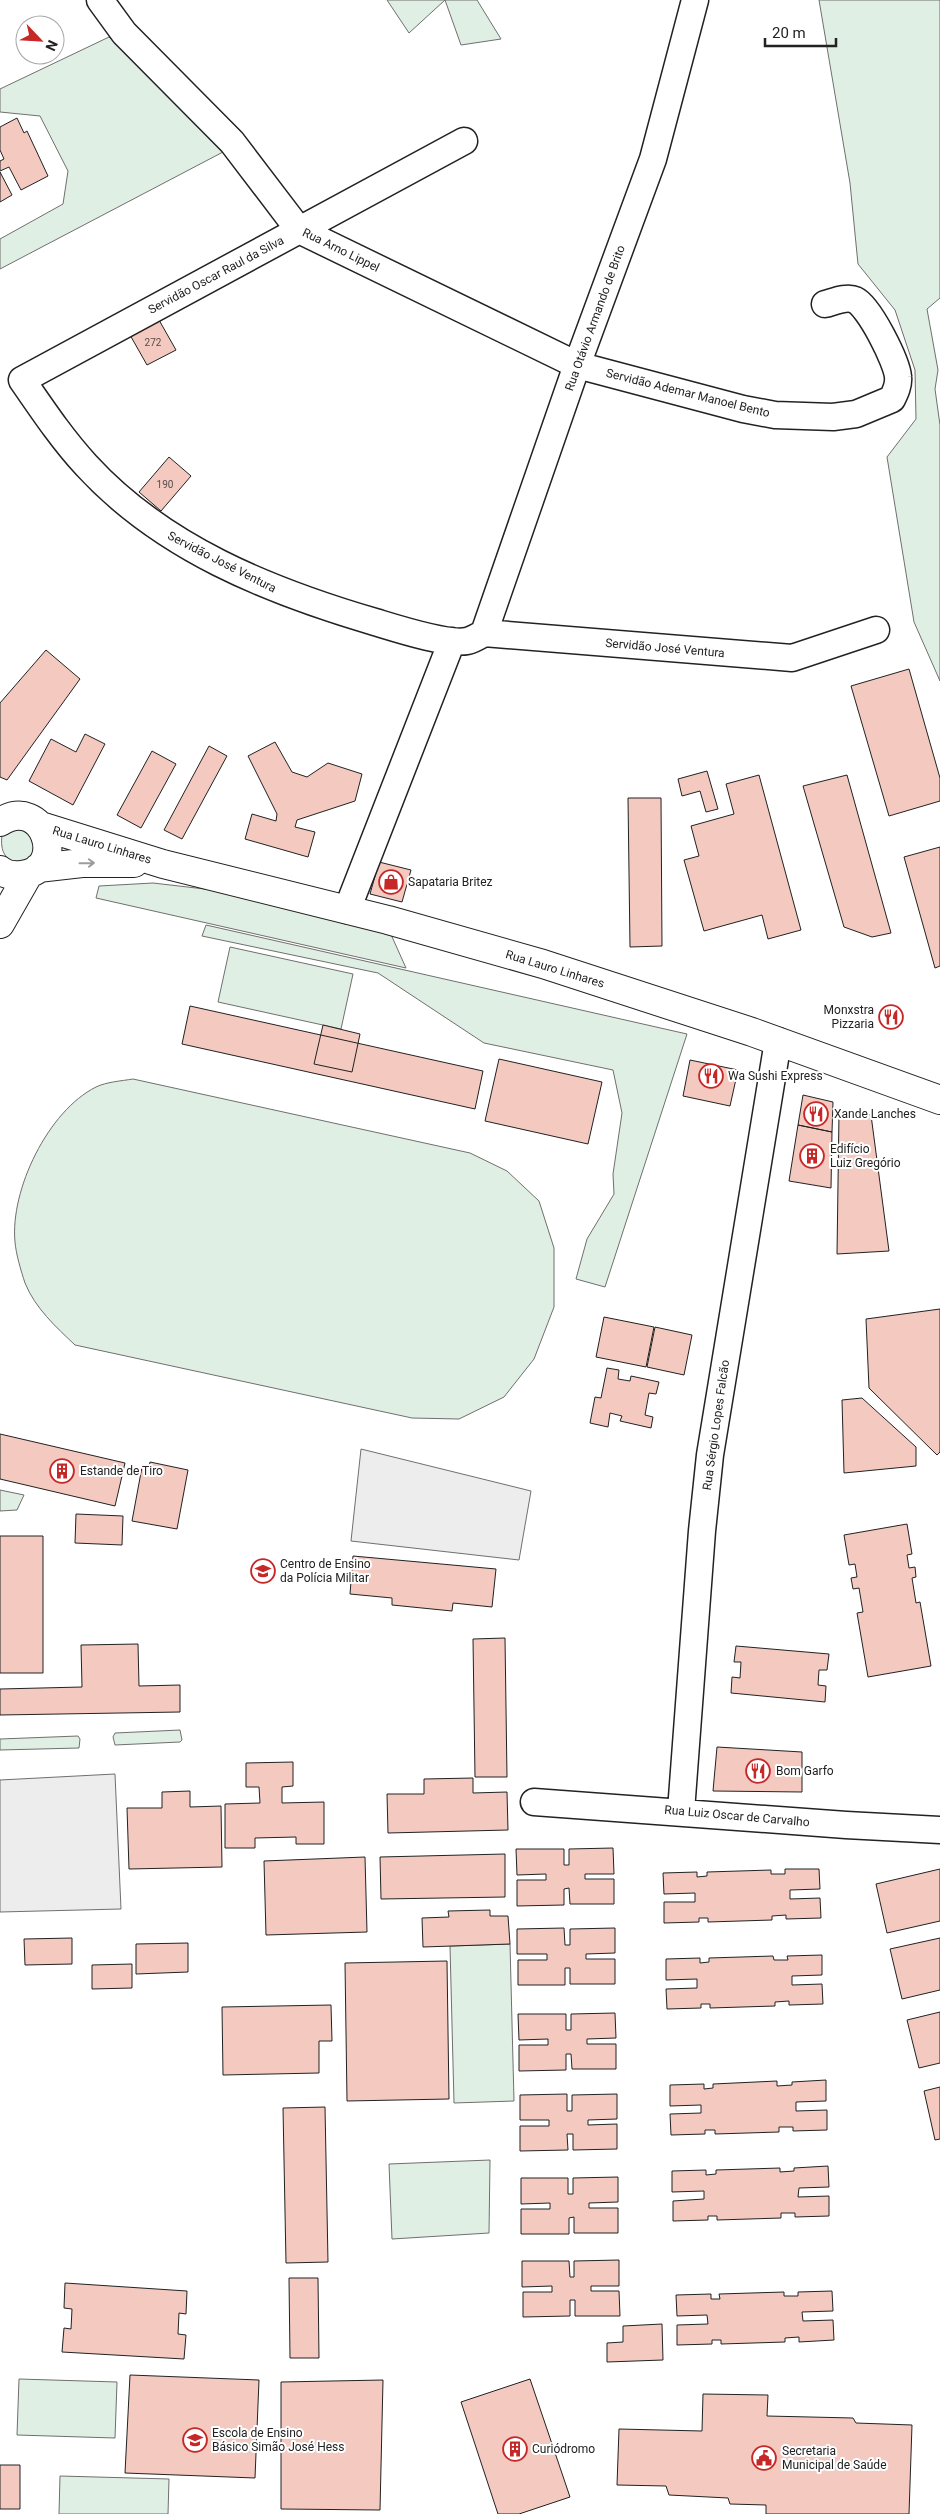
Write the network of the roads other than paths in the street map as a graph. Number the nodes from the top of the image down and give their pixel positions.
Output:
1 (100, 0) edge
2 (695, 0) edge
3 (464, 141) dead end
4 (299, 230) junction
5 (825, 304) dead end
6 (577, 365) junction
7 (22, 380) joint
8 (876, 630) dead end
9 (484, 633) junction
10 (452, 641) junction
11 (0, 821) edge
12 (41, 826) junction
13 (163, 864) junction
14 (0, 870) edge
15 (33, 871) junction
16 (347, 910) junction
17 (0, 924) edge
18 (778, 1041) junction
19 (940, 1100) edge
20 (534, 1802) dead end
21 (681, 1812) junction
22 (940, 1830) edge

1 - 4 street, Rua Arno Lippel
2 - 6 street, Rua Otávio Armando de Brito
3 - 4 street, Servidão Oscar Raul da Silva
4 - 6 street, Rua Arno Lippel
4 - 7 street, Servidão Oscar Raul da Silva
5 - 6 street, Servidão Ademar Manoel Bento
6 - 9 street, Rua Otávio Armando de Brito
7 - 10 street, Servidão José Ventura
8 - 9 street, Servidão José Ventura
9 - 10 street, Servidão José Ventura
10 - 16 street
11 - 12 main road, Rua Lauro Linhares
12 - 13 main road, Rua Lauro Linhares
12 - 15 main road
15 -> 13 main road, Rua Lauro Linhares
13 - 16 main road, Rua Lauro Linhares
14 - 15 main road, Rua Lauro Linhares
15 - 17 main road
16 - 18 main road, Rua Lauro Linhares
18 - 19 main road, Rua Lauro Linhares
18 - 21 street, Rua Sérgio Lopes Falcão
20 - 21 street, Rua Luiz Oscar de Carvalho
21 - 22 street, Rua Luiz Oscar de Carvalho

